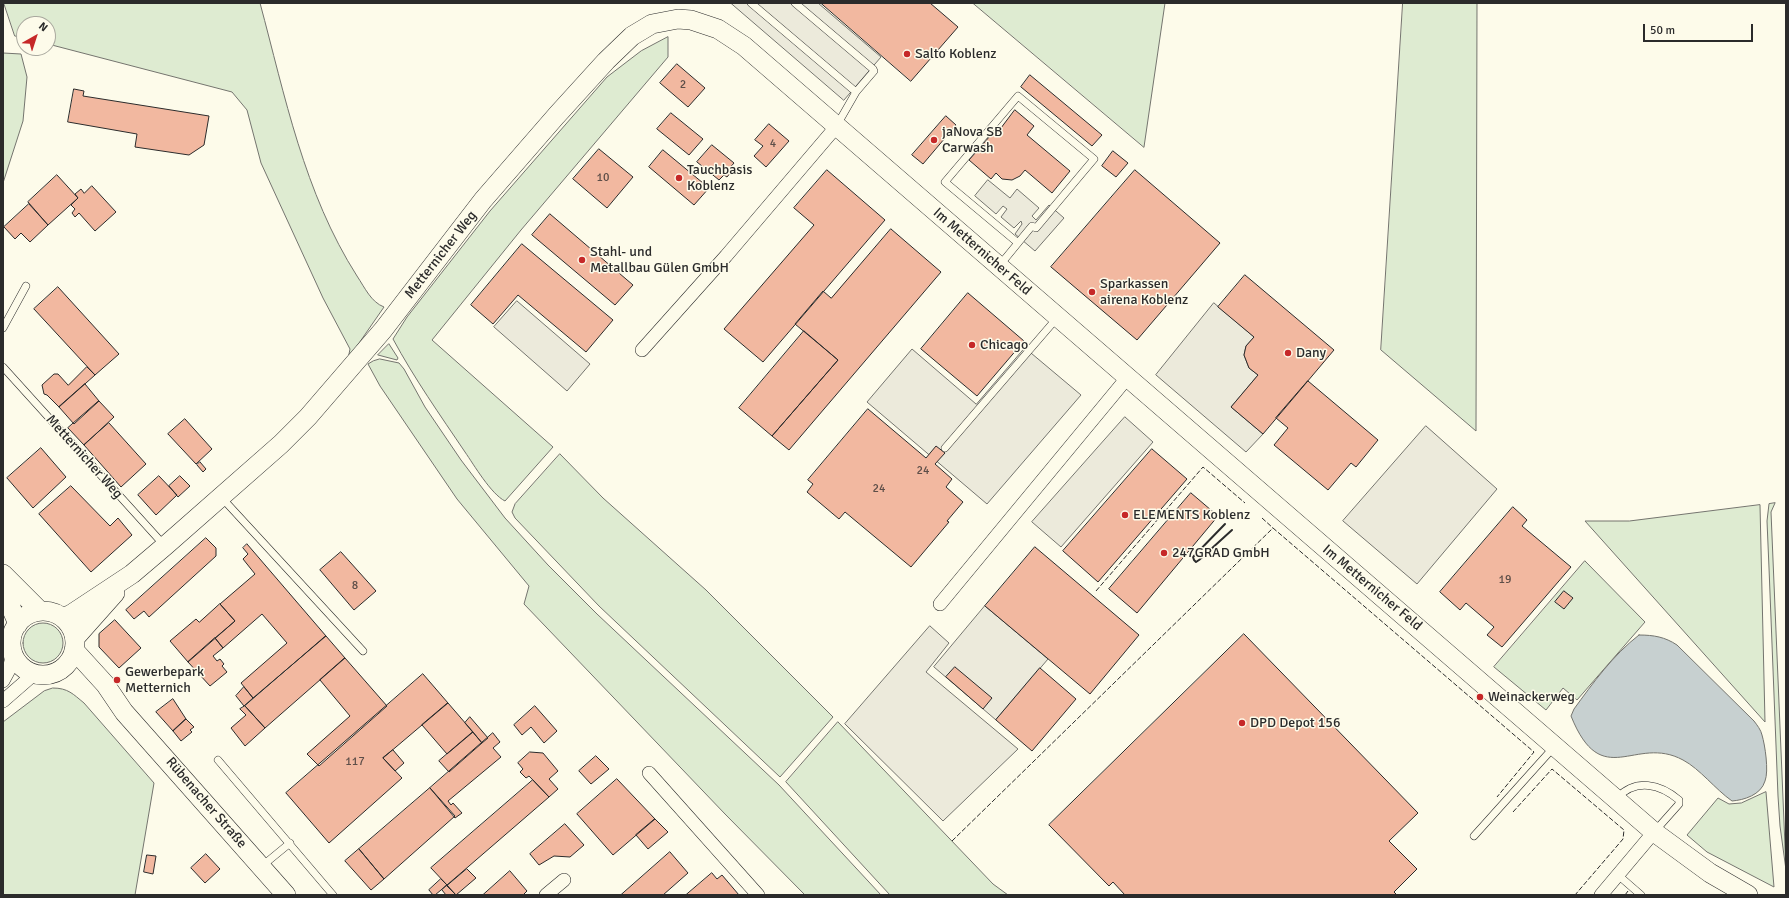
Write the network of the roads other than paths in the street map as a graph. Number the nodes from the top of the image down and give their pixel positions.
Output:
1 (751, 3) edge
2 (795, 3) edge
3 (666, 20) joint
4 (856, 92) junction
5 (836, 127) junction
6 (1018, 243) junction
7 (998, 266) junction
8 (26, 286) dead end
9 (1057, 317) junction
10 (3, 328) edge
11 (642, 350) dead end
12 (3, 368) edge
13 (1127, 378) junction
14 (945, 448) dead end
15 (222, 497) junction
16 (165, 546) junction
17 (3, 574) edge
18 (132, 574) junction
19 (3, 589) edge
20 (940, 604) dead end
21 (40, 611) junction
22 (62, 617) junction
23 (18, 624) junction
24 (74, 644) junction
25 (363, 651) dead end
26 (13, 652) junction
27 (59, 670) junction
28 (34, 674) junction
29 (3, 680) edge
30 (3, 701) edge
31 (124, 712) junction
32 (1556, 746) junction
33 (218, 760) dead end
34 (649, 773) dead end
35 (1618, 798) junction
36 (1654, 832) junction
37 (1474, 836) dead end
38 (290, 843) junction
39 (261, 867) junction
40 (1618, 875) junction
41 (564, 880) dead end
42 (286, 895) edge
43 (333, 895) edge
44 (546, 895) edge
45 (758, 895) edge
46 (1601, 895) edge
47 (1641, 895) edge
48 (1748, 895) edge

1 - 4 lane
2 - 4 lane
3 - 5 street, Im Metternicher Feld
3 - 15 street, Metternicher Weg
4 - 5 lane
5 - 7 street, Im Metternicher Feld
5 - 11 street
6 - 6 lane
6 - 7 lane
7 - 9 street, Im Metternicher Feld
8 - 10 lane
9 - 13 street, Im Metternicher Feld
9 - 14 lane
12 - 16 lane, Metternicher Weg
13 - 20 street
13 - 32 street, Im Metternicher Feld
15 - 16 street, Metternicher Weg
15 - 25 lane
16 - 18 street, Metternicher Weg
17 - 21 street
18 - 22 street, Metternicher Weg
18 - 24 street, Metternicher Weg
19 - 23 street
21 - 22 street
21 - 23 street
22 - 24 street, Rübenacher Straße
23 - 26 street
24 - 27 street
24 - 31 street, Rübenacher Straße
26 - 28 street
26 - 29 street
27 - 28 street, Rübenacher Straße
27 - 31 street, Rübenacher Straße
28 - 30 street
31 - 39 street, Rübenacher Straße
32 - 35 street, Im Metternicher Feld
32 - 37 lane
33 - 38 lane
34 - 45 street
35 - 36 street, Im Metternicher Feld
35 - 36 lane
36 - 40 street
36 - 48 street
38 - 39 lane
38 - 43 lane
39 - 42 street, Rübenacher Straße
40 - 46 street
40 - 47 lane
41 - 44 street

